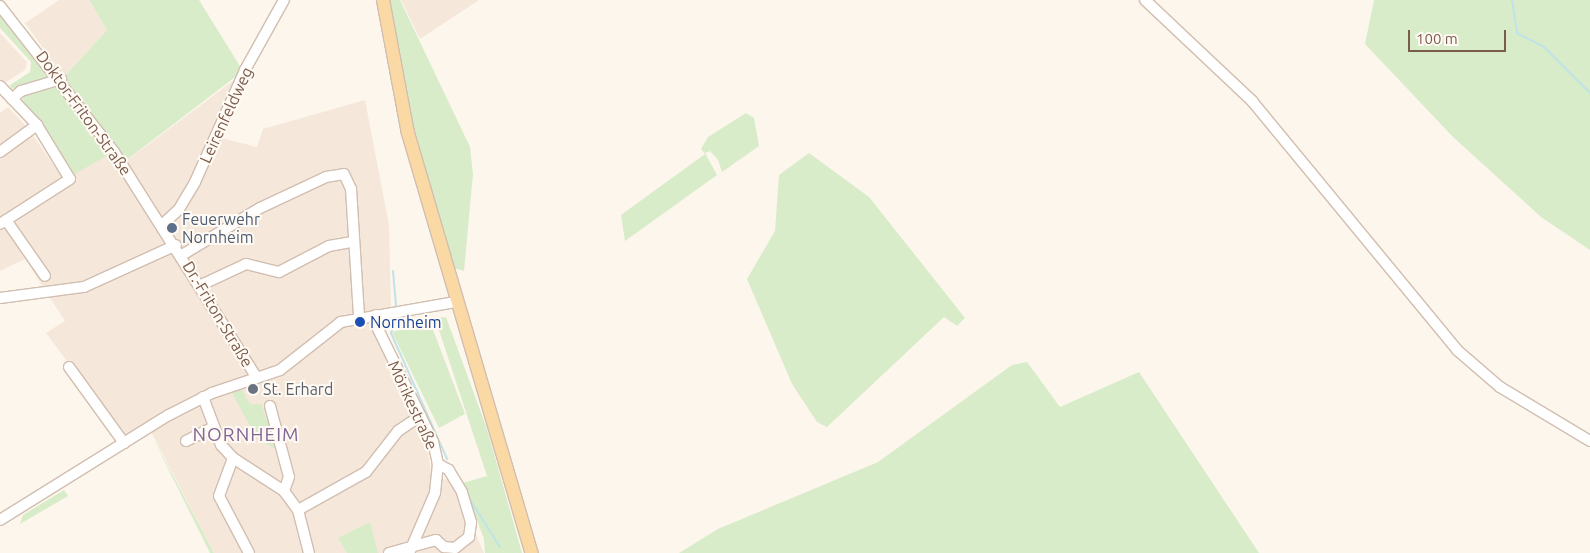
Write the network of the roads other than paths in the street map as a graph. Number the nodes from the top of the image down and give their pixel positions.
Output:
1 (284, 0) edge
2 (382, 0) edge
3 (1144, 0) edge
4 (0, 6) edge
5 (61, 79) junction
6 (0, 86) edge
7 (12, 99) junction
8 (37, 126) junction
9 (0, 152) edge
10 (3, 222) edge
11 (162, 225) junction
12 (351, 242) junction
13 (176, 245) junction
14 (182, 255) junction
15 (45, 276) dead end
16 (199, 286) junction
17 (0, 298) edge
18 (456, 302) junction
19 (376, 315) junction
20 (359, 316) junction
21 (68, 366) dead end
22 (257, 378) junction
23 (203, 397) junction
24 (270, 406) dead end
25 (420, 416) junction
26 (213, 427) junction
27 (186, 441) dead end
28 (1590, 441) edge
29 (124, 443) junction
30 (233, 458) junction
31 (438, 464) junction
32 (284, 491) junction
33 (298, 510) junction
34 (0, 520) edge
35 (410, 549) edge
36 (443, 550) edge
37 (249, 553) edge
38 (309, 553) edge
39 (389, 553) edge
40 (532, 553) edge

1 - 11 street, Leirenfeldweg
2 - 18 main road
3 - 28 street
4 - 5 street, Doktor-Friton-Straße
5 - 7 street
5 - 11 street, Doktor-Friton-Straße
6 - 7 street
7 - 8 street
8 - 9 street
8 - 10 street
10 - 15 street
11 - 13 street, Dr.-Friton-Straße
12 - 14 street
12 - 16 street
12 - 20 street
13 - 14 street, Dr.-Friton-Straße
13 - 17 street
14 - 16 street, Dr.-Friton-Straße
16 - 22 street, Dr.-Friton-Straße
18 - 19 street
18 - 40 main road
19 - 20 street
19 - 25 street, Mörikestraße
20 - 22 street
21 - 29 street
22 - 23 street
23 - 26 street
23 - 29 street
24 - 32 street
25 - 31 street, Mörikestraße
25 - 33 street
26 - 27 street
26 - 30 street
29 - 34 street
30 - 32 street
30 - 37 street
31 - 35 street, Mörikestraße
31 - 36 street
32 - 33 street
33 - 38 street
35 - 36 street
35 - 39 street

